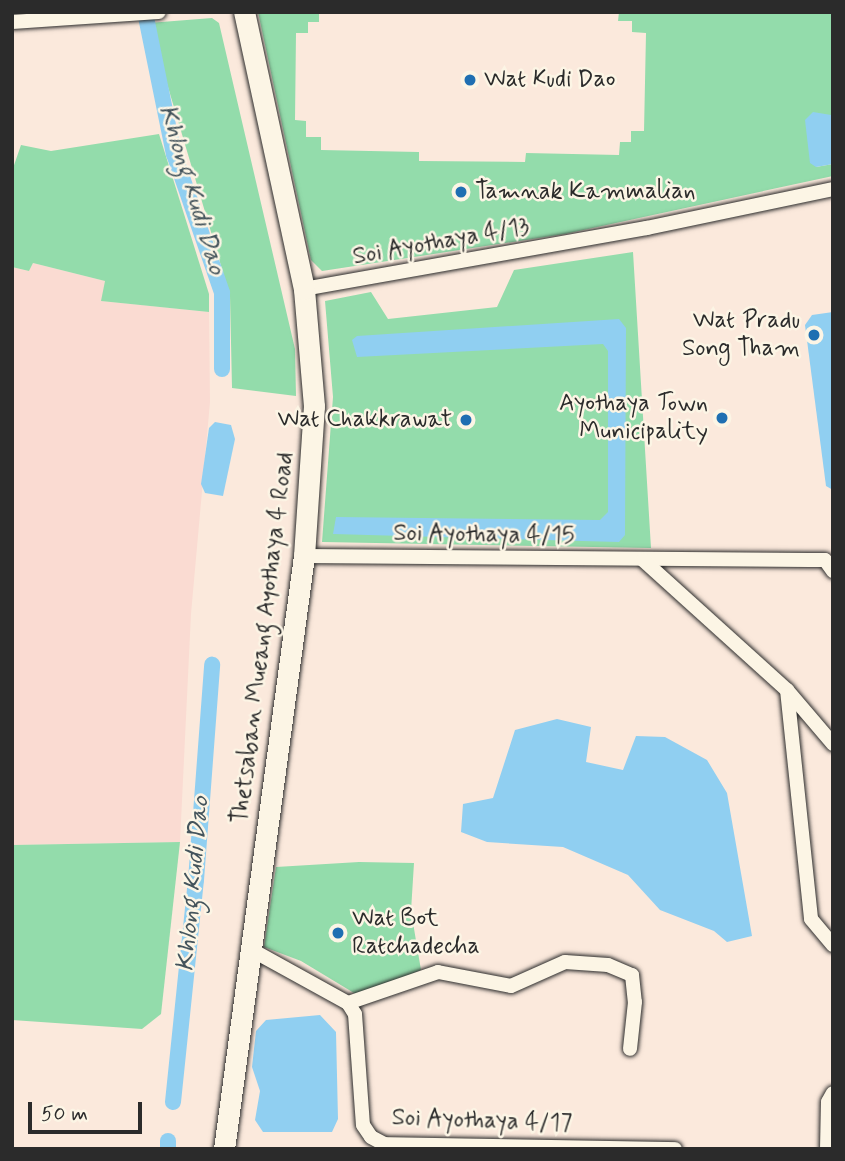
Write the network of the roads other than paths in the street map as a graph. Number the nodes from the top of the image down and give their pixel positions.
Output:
1 (159, 12) edge
2 (244, 12) edge
3 (12, 22) edge
4 (833, 189) edge
5 (304, 289) junction
6 (304, 556) junction
7 (643, 560) junction
8 (833, 571) edge
9 (787, 690) junction
10 (833, 744) edge
11 (833, 945) edge
12 (250, 949) junction
13 (348, 1003) junction
14 (630, 1049) dead end
15 (833, 1093) edge
16 (224, 1149) edge
17 (675, 1149) edge
18 (827, 1149) edge

1 - 3 street
2 - 5 street, Thetsaban Mueang Ayothaya 4 Road
4 - 5 street, Soi Ayothaya 4/13
5 - 6 street, Thetsaban Mueang Ayothaya 4 Road
6 - 7 street, Soi Ayothaya 4/15
6 - 12 street, Thetsaban Mueang Ayothaya 4 Road
7 - 8 street, Soi Ayothaya 4/15
7 - 9 street
9 - 10 street
9 - 11 street
12 - 13 street
12 - 16 street, Thetsaban Mueang Ayothaya 4 Road
13 - 14 street
13 - 17 street, Soi Ayothaya 4/17
15 - 18 street

